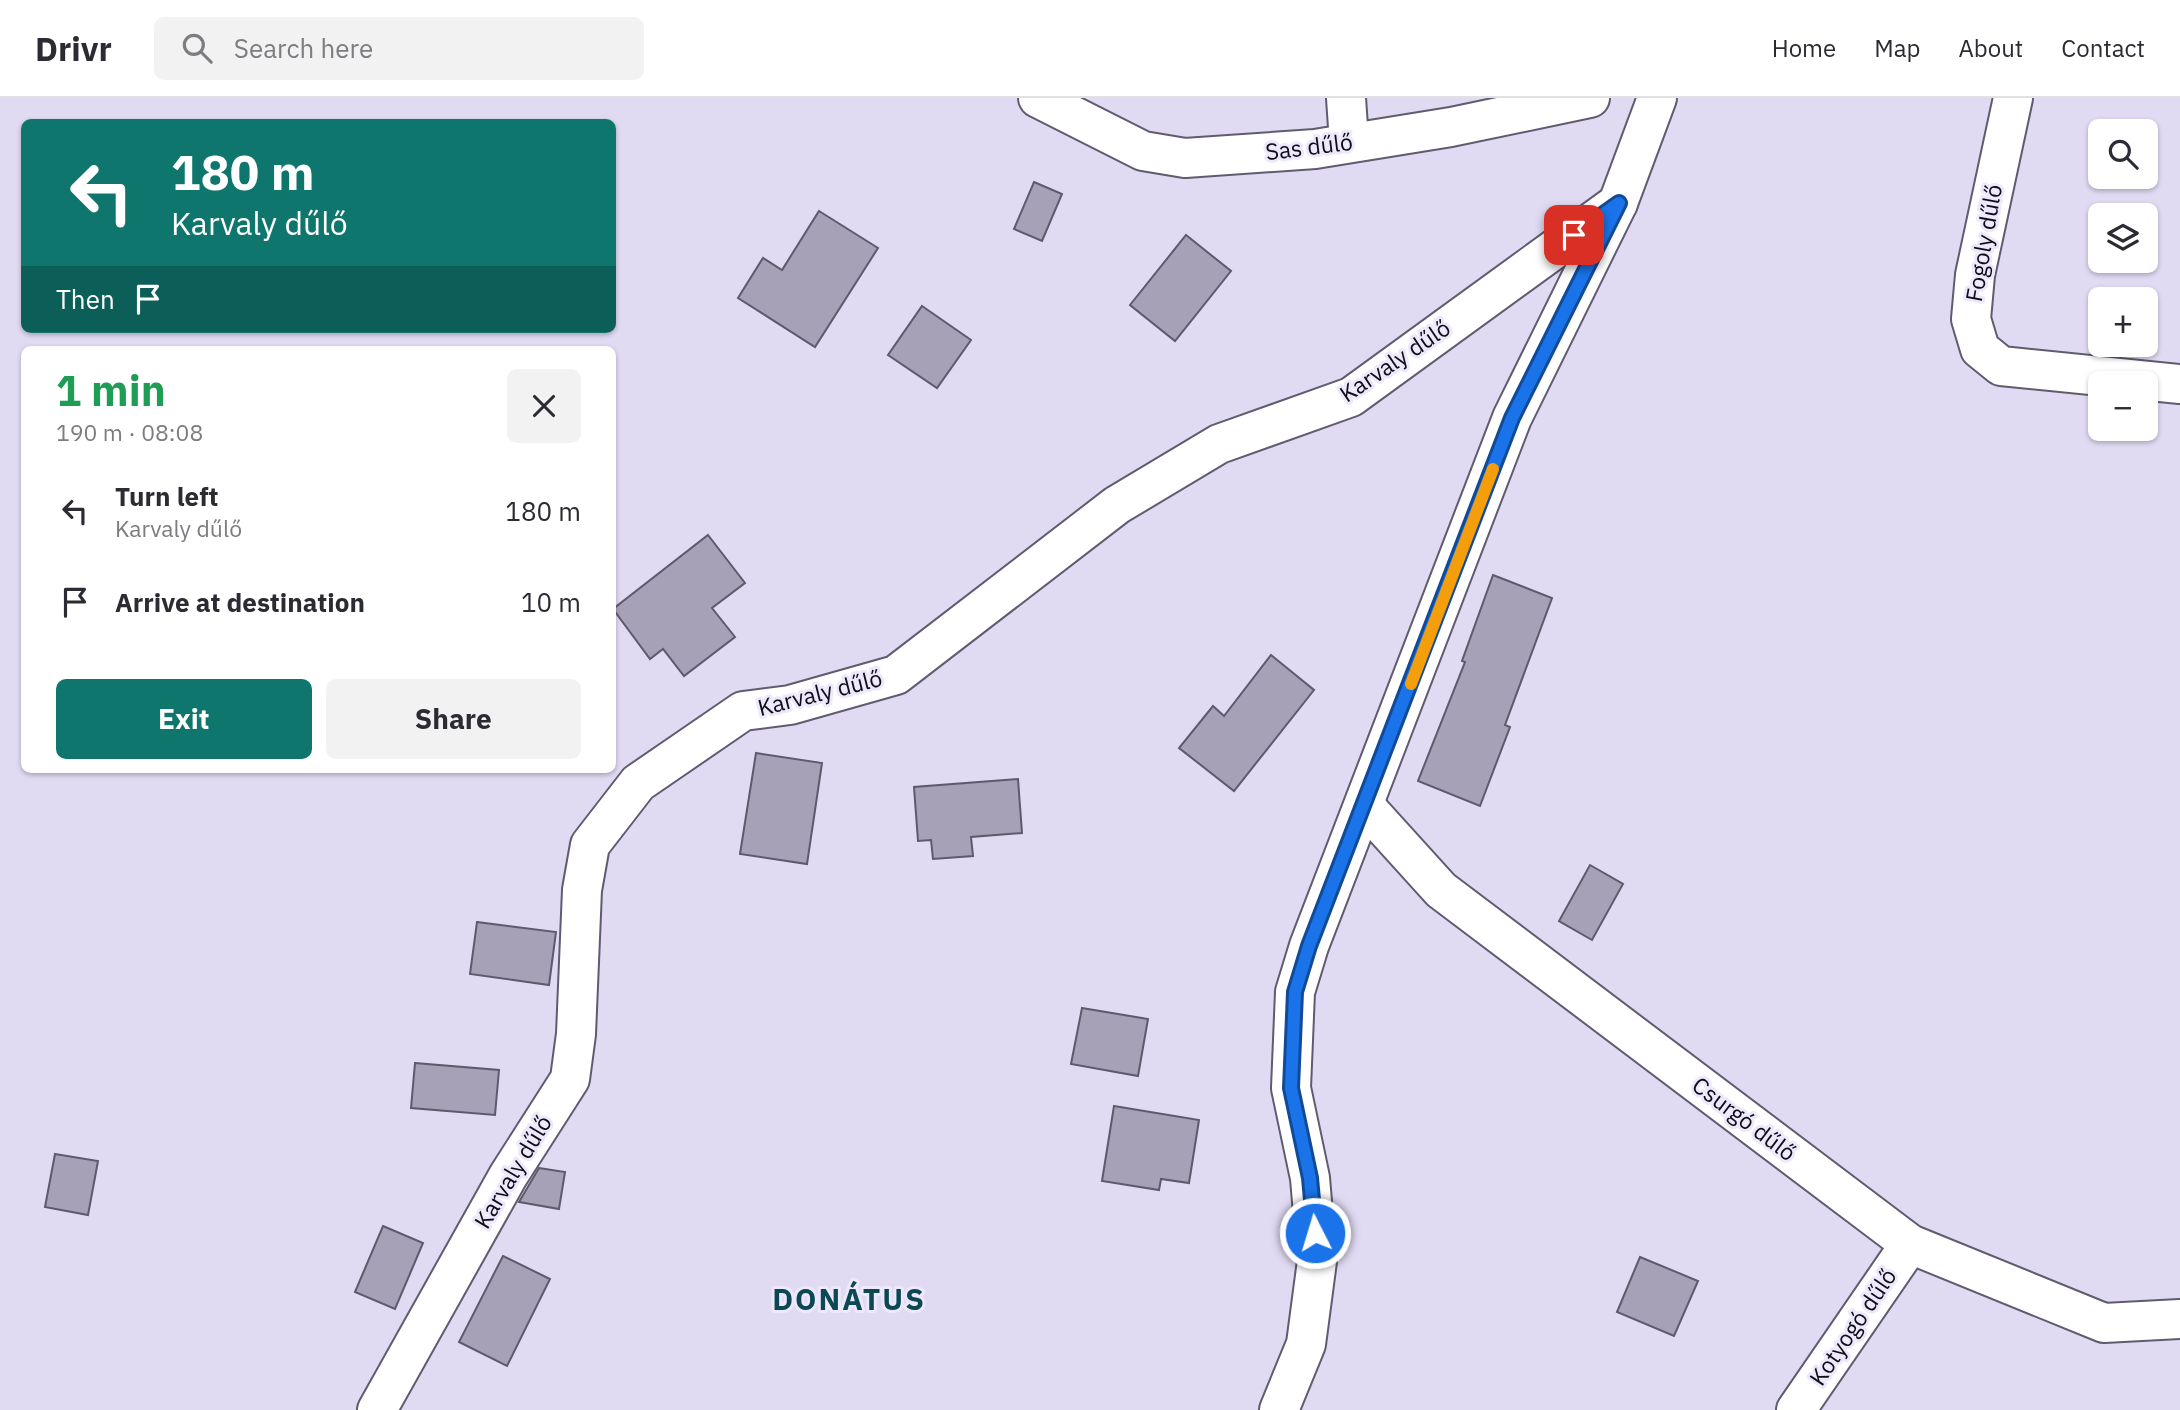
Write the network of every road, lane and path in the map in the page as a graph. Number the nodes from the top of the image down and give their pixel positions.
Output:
1 (1038, 98) edge
2 (1346, 98) edge
3 (1590, 98) edge
4 (1657, 98) edge
5 (2013, 98) edge
6 (1349, 142) junction
7 (1619, 203) junction
8 (2180, 384) edge
9 (1364, 805) junction
10 (1910, 1244) junction
11 (2180, 1319) edge
12 (377, 1410) edge
13 (1279, 1410) edge
14 (1796, 1410) edge

1 - 6 street, Sas dűlő
2 - 6 street
3 - 6 street, Sas dűlő
4 - 7 street
5 - 8 street, Fogoly dűlő
7 - 9 street
7 - 12 street, Karvaly dűlő
9 - 10 street, Csurgó dűlő
9 - 13 street
10 - 11 street, Csurgó dűlő
10 - 14 street, Kotyogó dűlő

